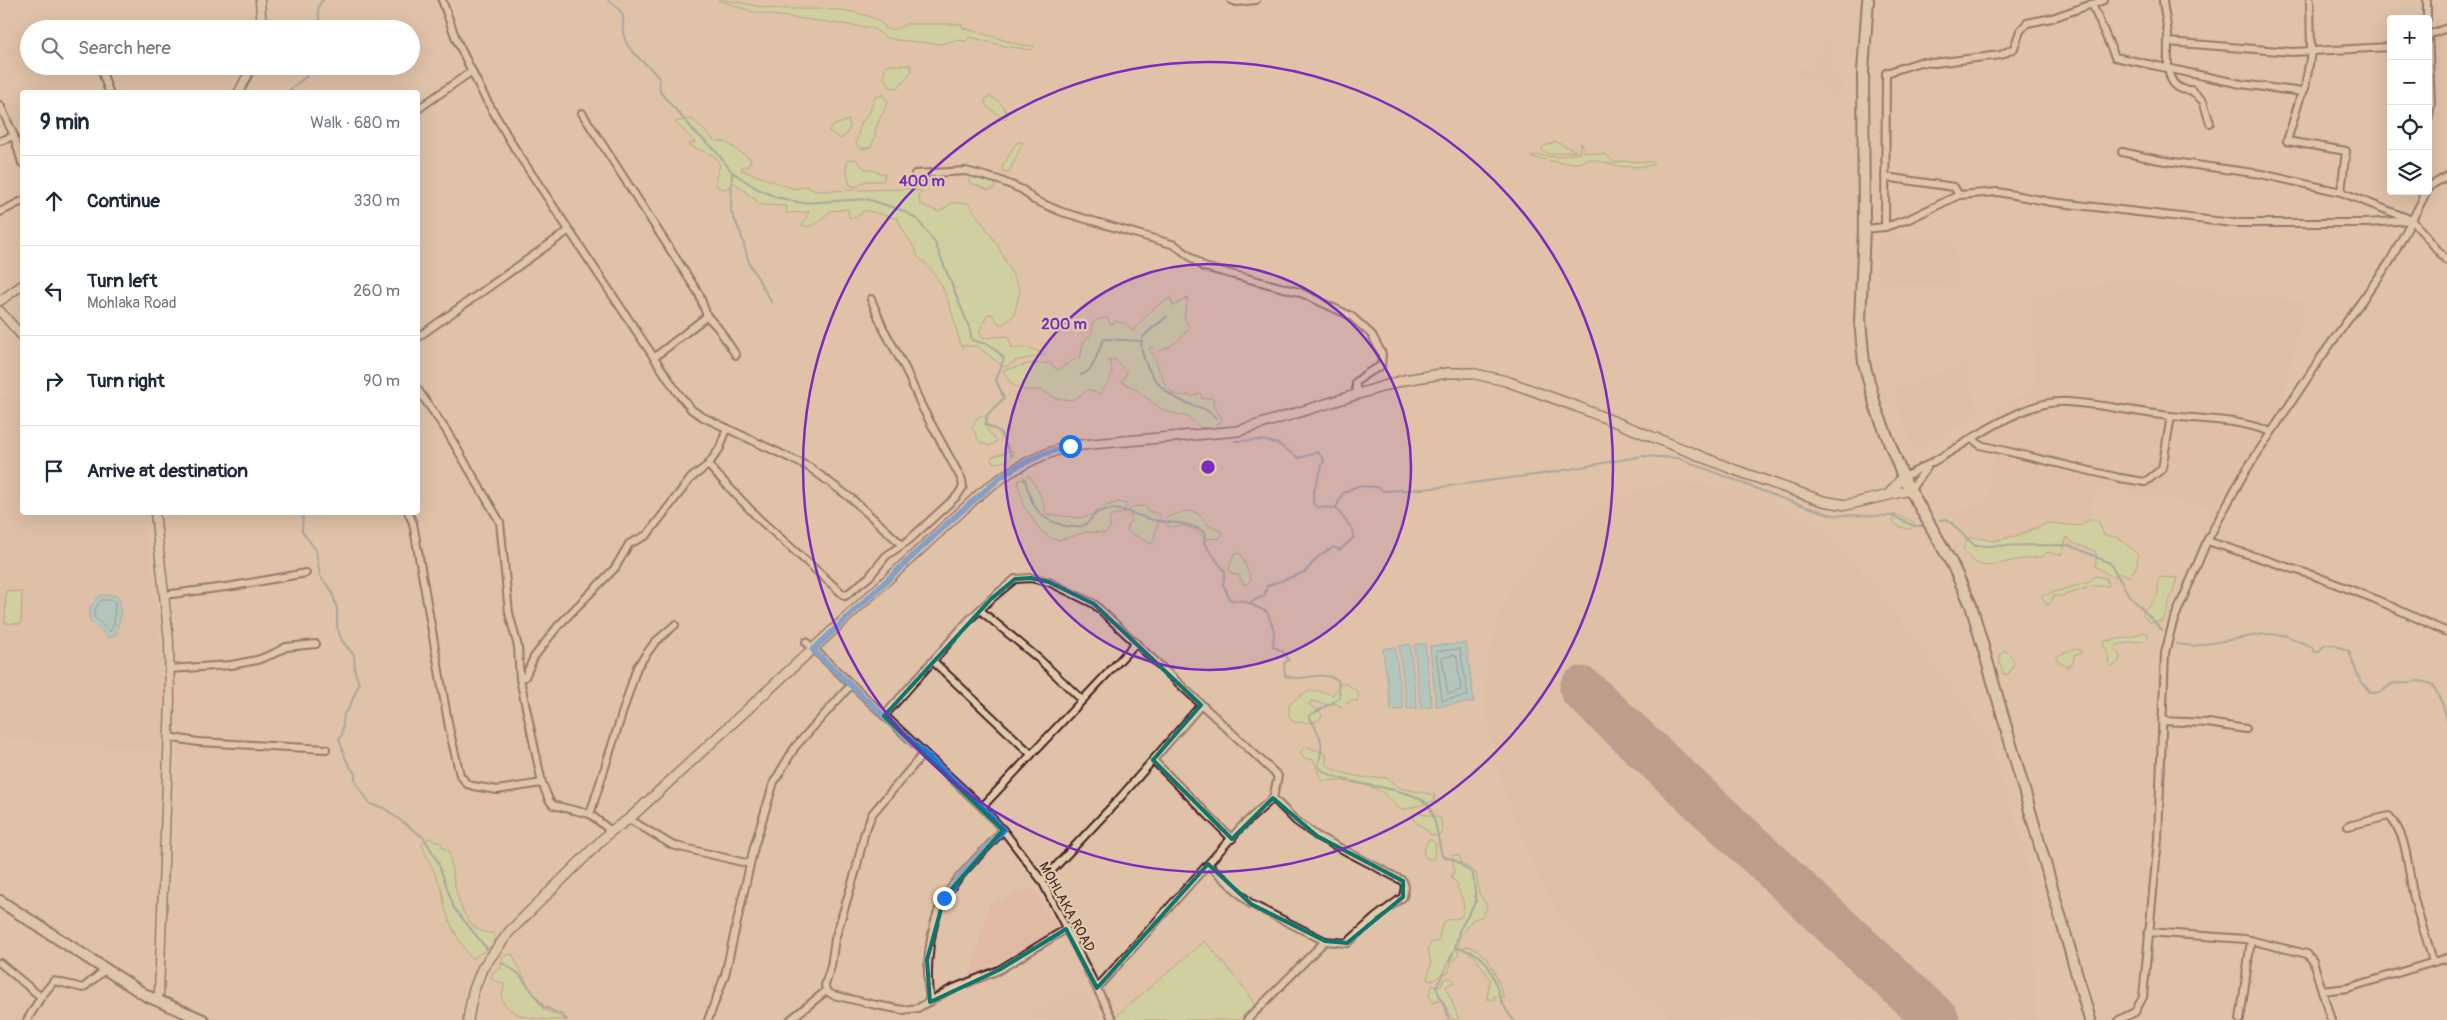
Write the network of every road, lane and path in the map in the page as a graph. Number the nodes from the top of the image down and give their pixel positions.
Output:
1 (260, 0) edge
2 (442, 0) edge
3 (1231, 0) edge
4 (1256, 0) edge
5 (1868, 0) edge
6 (2104, 0) edge
7 (2163, 0) edge
8 (2310, 0) edge
9 (2427, 0) edge
10 (2092, 4) junction
11 (2427, 15) edge
12 (261, 20) edge
13 (2447, 28) edge
14 (2432, 33) edge
15 (2168, 42) junction
16 (2387, 47) edge
17 (2311, 52) junction
18 (2429, 60) edge
19 (2168, 68) junction
20 (472, 71) junction
21 (103, 75) edge
22 (248, 75) edge
23 (108, 90) edge
24 (240, 90) edge
25 (2303, 92) junction
26 (0, 105) edge
27 (2432, 105) edge
28 (420, 108) edge
29 (582, 113) dead end
30 (2210, 123) dead end
31 (14, 136) junction
32 (0, 141) edge
33 (2122, 152) dead end
34 (20, 156) edge
35 (915, 174) dead end
36 (2447, 176) edge
37 (1884, 177) junction
38 (2432, 184) edge
39 (2341, 192) junction
40 (1958, 195) junction
41 (2424, 195) edge
42 (20, 202) edge
43 (0, 212) edge
44 (2412, 220) junction
45 (1885, 228) junction
46 (1864, 230) junction
47 (568, 231) junction
48 (2447, 260) edge
49 (20, 286) edge
50 (871, 299) dead end
51 (0, 301) edge
52 (0, 311) edge
53 (707, 316) junction
54 (20, 334) edge
55 (420, 335) edge
56 (736, 355) dead end
57 (654, 356) junction
58 (1361, 392) junction
59 (420, 393) edge
60 (2171, 416) junction
61 (727, 428) junction
62 (2271, 432) junction
63 (1972, 438) junction
64 (708, 465) junction
65 (1928, 467) junction
66 (1904, 477) junction
67 (1910, 490) junction
68 (1888, 495) junction
69 (155, 515) edge
70 (409, 515) edge
71 (935, 516) junction
72 (944, 527) junction
73 (2208, 541) junction
74 (901, 544) junction
75 (306, 573) dead end
76 (164, 595) junction
77 (980, 610) junction
78 (675, 625) dead end
79 (2447, 632) edge
80 (806, 642) dead end
81 (1136, 643) junction
82 (316, 644) dead end
83 (813, 650) junction
84 (934, 662) junction
85 (169, 669) junction
86 (520, 679) junction
87 (851, 685) junction
88 (1082, 700) junction
89 (1201, 705) junction
90 (884, 716) junction
91 (2162, 721) junction
92 (2246, 729) dead end
93 (168, 737) junction
94 (326, 749) dead end
95 (924, 753) junction
96 (1031, 754) junction
97 (1153, 760) junction
98 (542, 783) junction
99 (1273, 798) junction
100 (982, 807) junction
101 (590, 814) junction
102 (629, 819) junction
103 (2348, 826) dead end
104 (1003, 830) junction
105 (610, 831) junction
106 (1232, 838) junction
107 (750, 864) junction
108 (1208, 864) junction
109 (1042, 881) junction
110 (0, 900) edge
111 (1066, 929) junction
112 (2148, 932) junction
113 (2251, 940) junction
114 (1325, 941) junction
115 (2447, 958) edge
116 (2433, 962) junction
117 (0, 963) edge
118 (106, 969) junction
119 (1097, 988) junction
120 (826, 991) junction
121 (2322, 992) junction
122 (42, 997) junction
123 (156, 1000) junction
124 (930, 1002) junction
125 (27, 1020) edge
126 (203, 1020) edge
127 (468, 1020) edge
128 (708, 1020) edge
129 (790, 1020) edge
130 (1113, 1020) edge
131 (1247, 1020) edge
132 (2090, 1020) edge
133 (2119, 1020) edge
134 (2240, 1020) edge
135 (2331, 1020) edge

1 - 12 street
2 - 20 street
3 - 4 street
5 - 46 main road
6 - 10 street
7 - 15 street
8 - 17 street
9 - 11 street
10 - 19 street
10 - 37 street
13 - 14 street
15 - 17 street
15 - 19 street
16 - 17 street
17 - 25 street
18 - 27 street
19 - 25 street
19 - 30 street
20 - 28 street
20 - 47 street
21 - 23 street
22 - 24 street
25 - 39 street
26 - 31 street
29 - 53 street
31 - 32 street
31 - 34 street
33 - 39 street
35 - 58 street
36 - 38 street
37 - 40 street
37 - 45 street
39 - 44 street
40 - 44 street
40 - 45 street
41 - 44 street
42 - 43 street
44 - 48 street
44 - 62 street
45 - 46 street
46 - 66 main road
47 - 55 street
47 - 57 street
49 - 51 street
50 - 71 street
52 - 54 street
53 - 56 street
53 - 57 street
57 - 61 street
58 - 68 main road
58 - 72 main road
59 - 86 street
60 - 62 street
60 - 63 street
60 - 63 street
61 - 64 street
61 - 74 street
62 - 73 street
63 - 65 street
64 - 74 street
64 - 86 street
65 - 66 street
65 - 67 street
66 - 67 main road
66 - 68 main road
67 - 68 main road
67 - 132 main road
69 - 76 street
70 - 98 street
71 - 72 street
71 - 74 street
72 - 83 main road
73 - 79 street
73 - 91 street
75 - 76 street
76 - 85 street
77 - 81 street
77 - 84 street
77 - 88 street
78 - 101 street
80 - 83 street, MOHLAKA ROAD
81 - 88 street
81 - 89 street
82 - 85 street
83 - 87 street, MOHLAKA ROAD
83 - 102 main road
84 - 90 street
84 - 96 street
85 - 93 street
86 - 98 street
87 - 90 street, MOHLAKA ROAD
87 - 107 street
88 - 96 street
89 - 97 street
89 - 99 street
90 - 95 street, MOHLAKA ROAD
91 - 92 street
91 - 112 street
93 - 94 street
93 - 123 street
95 - 100 street, MOHLAKA ROAD
95 - 120 street
96 - 100 street
97 - 106 street
97 - 109 street
98 - 101 street
99 - 106 street
99 - 114 street
100 - 104 street, MOHLAKA ROAD
101 - 105 street
102 - 105 main road
102 - 107 street
103 - 116 street
104 - 109 street, MOHLAKA ROAD
104 - 124 street
105 - 127 main road
106 - 108 street
107 - 128 street
108 - 114 street
108 - 119 street
109 - 111 street, MOHLAKA ROAD
110 - 118 main road
111 - 119 street, MOHLAKA ROAD
111 - 124 street
112 - 113 street
112 - 133 street
113 - 121 street
113 - 134 street
114 - 131 street
115 - 116 street
116 - 121 street
117 - 122 street
118 - 122 street
118 - 123 main road
119 - 130 street, MOHLAKA ROAD
120 - 124 street
120 - 129 street
121 - 135 street
122 - 125 street
123 - 126 main road

